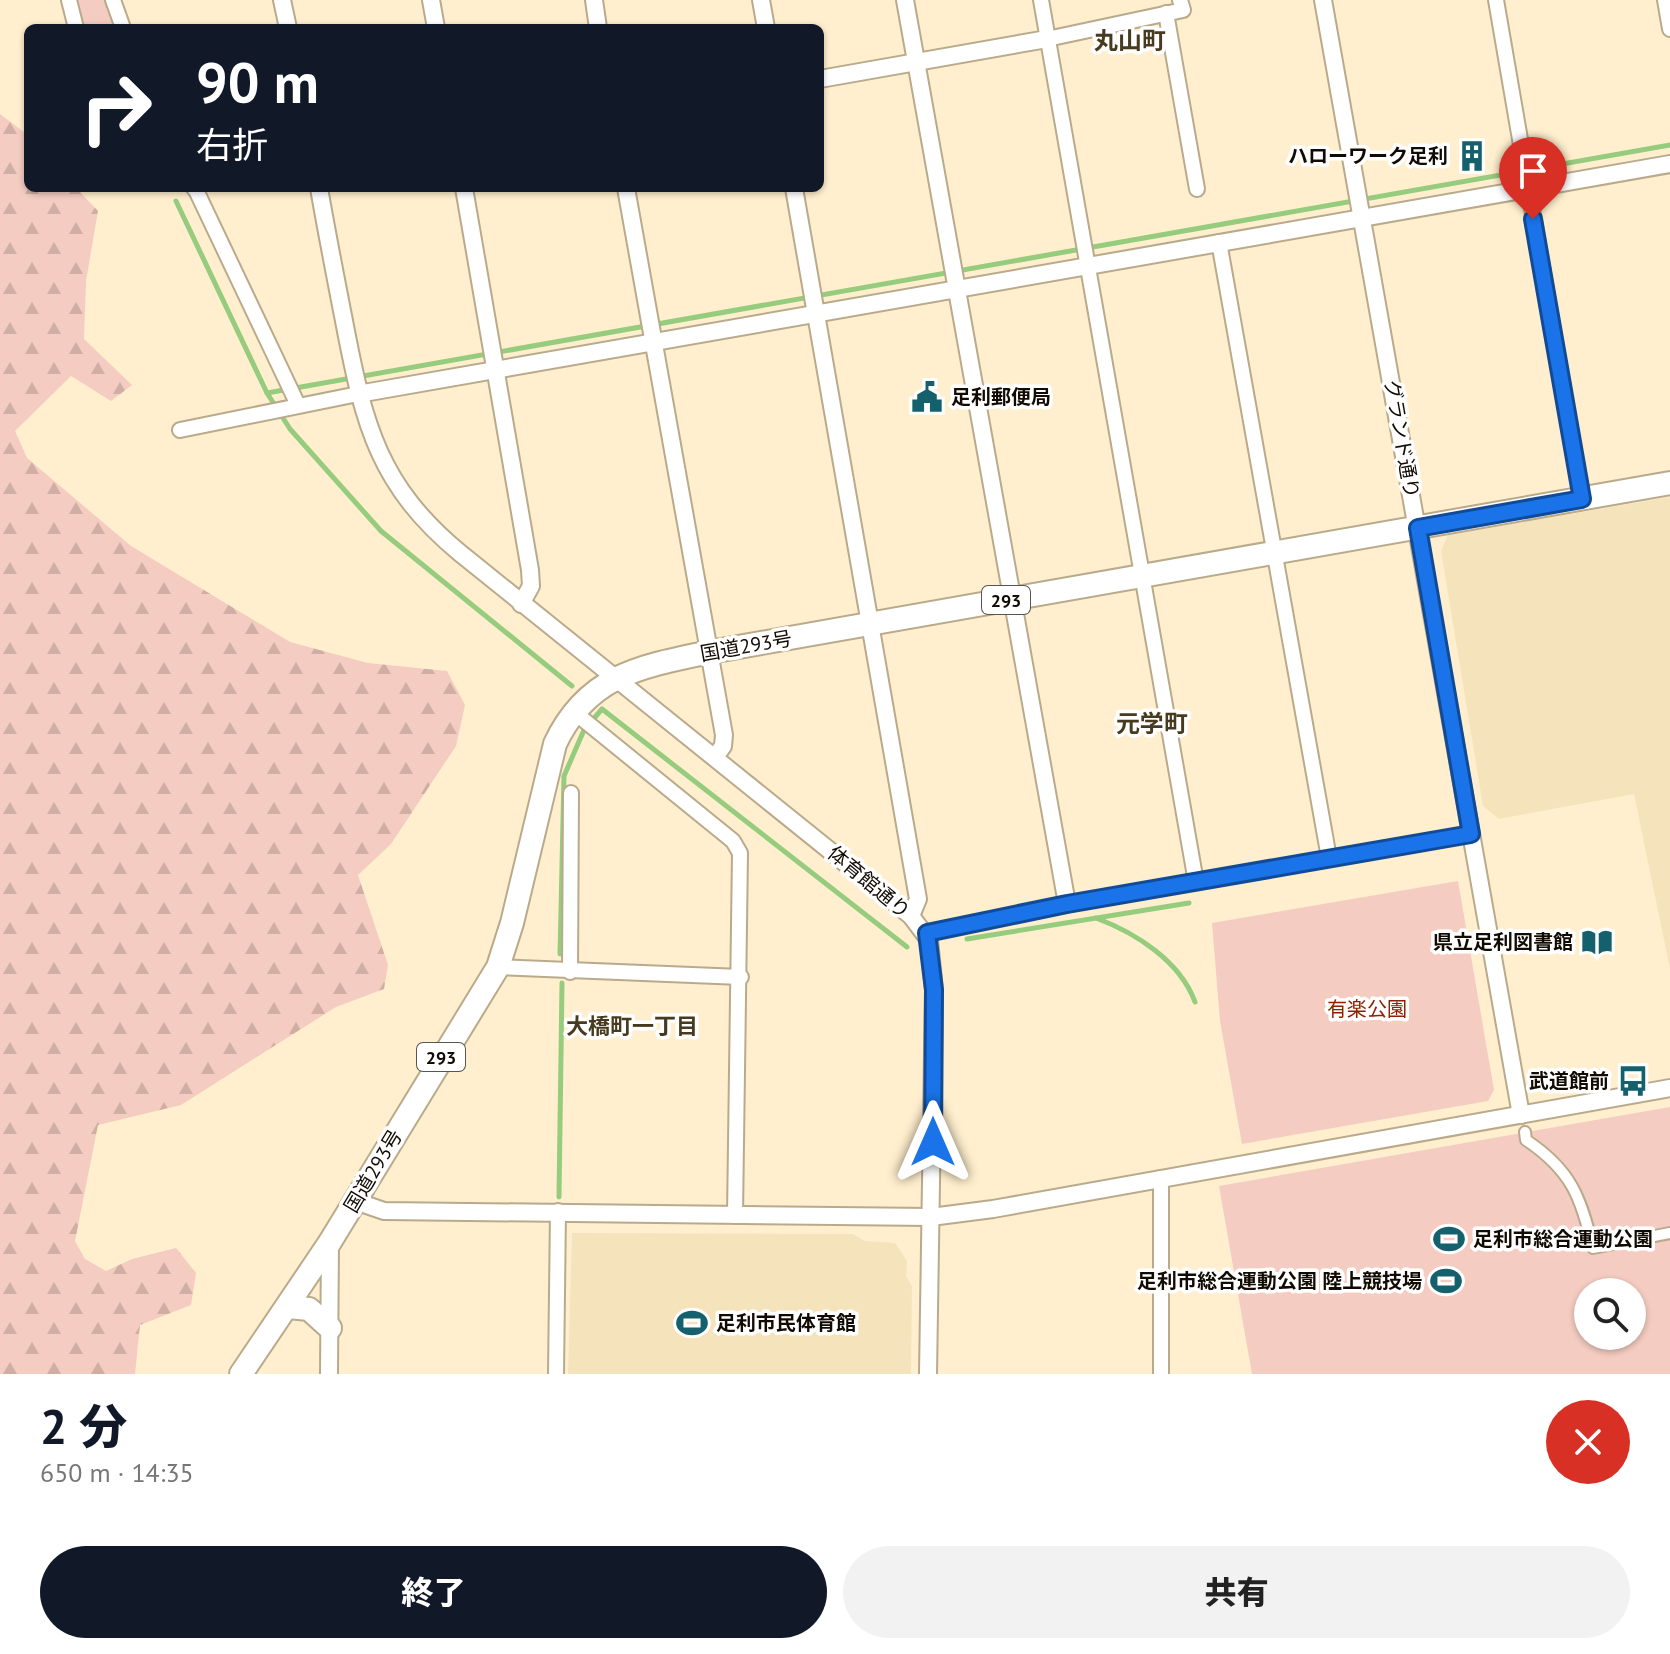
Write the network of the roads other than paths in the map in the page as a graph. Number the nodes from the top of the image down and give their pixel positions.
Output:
1 (69, 0) edge
2 (113, 0) edge
3 (282, 0) edge
4 (431, 0) edge
5 (594, 0) edge
6 (761, 0) edge
7 (905, 0) edge
8 (1041, 0) edge
9 (1180, 0) edge
10 (1323, 0) edge
11 (1496, 0) edge
12 (1665, 0) edge
13 (1166, 13) junction
14 (75, 24) edge
15 (122, 24) edge
16 (287, 24) edge
17 (435, 24) edge
18 (597, 24) edge
19 (765, 24) edge
20 (1670, 29) edge
21 (1047, 39) junction
22 (916, 62) junction
23 (824, 78) edge
24 (1670, 164) edge
25 (1528, 188) junction
26 (1197, 189) dead end
27 (198, 192) edge
28 (320, 192) edge
29 (465, 192) edge
30 (627, 192) edge
31 (795, 192) edge
32 (1363, 216) junction
33 (1219, 242) junction
34 (1087, 265) junction
35 (957, 287) junction
36 (816, 313) junction
37 (654, 340) junction
38 (495, 368) junction
39 (358, 394) junction
40 (293, 404) junction
41 (180, 430) dead end
42 (1670, 483) edge
43 (1582, 499) junction
44 (1418, 528) junction
45 (1274, 553) junction
46 (1140, 578) junction
47 (1012, 599) junction
48 (521, 604) junction
49 (871, 624) junction
50 (710, 652) junction
51 (614, 679) junction
52 (574, 712) junction
53 (715, 757) junction
54 (571, 793) dead end
55 (1471, 834) junction
56 (1329, 858) junction
57 (1196, 882) junction
58 (1067, 904) junction
59 (911, 916) junction
60 (927, 933) junction
61 (498, 967) junction
62 (570, 972) junction
63 (741, 977) junction
64 (1670, 1088) edge
65 (1523, 1124) junction
66 (1161, 1178) junction
67 (355, 1201) junction
68 (558, 1211) junction
69 (735, 1216) junction
70 (931, 1217) junction
71 (1670, 1233) edge
72 (330, 1242) junction
73 (288, 1307) junction
74 (330, 1328) junction
75 (241, 1374) edge
76 (329, 1374) edge
77 (556, 1374) edge
78 (928, 1374) edge
79 (1161, 1374) edge

1 - 14 street
2 - 15 street
3 - 16 street
4 - 17 street
5 - 18 street
6 - 19 street
7 - 22 street
8 - 21 street
9 - 13 street
10 - 32 street, グランド通り
11 - 25 street
12 - 20 street
13 - 21 street
13 - 26 street
21 - 22 street
21 - 34 street
22 - 23 street
22 - 35 street
24 - 25 street
25 - 32 street
25 - 43 street
27 - 40 street
28 - 39 street, 体育館通り
29 - 38 street
30 - 37 street
31 - 36 street
32 - 33 street
32 - 44 street, グランド通り
33 - 34 street
33 - 45 street
34 - 35 street
34 - 46 street
35 - 36 street
35 - 47 street
36 - 37 street
36 - 49 street
37 - 38 street
37 - 50 street
38 - 39 street
38 - 48 street
39 - 40 street
39 - 48 street, 体育館通り
40 - 41 street
42 - 43 highway, 国道293号 / 293
43 - 44 highway, 国道293号 / 293
44 - 45 highway, 国道293号 / 293
44 - 55 street, グランド通り
45 - 46 highway, 国道293号 / 293
45 - 56 street
46 - 47 highway, 国道293号 / 293
46 - 57 street
47 - 49 highway, 国道293号 / 293
47 - 58 street
48 - 51 street, 体育館通り
49 - 50 highway, 国道293号 / 293
49 - 59 street
50 - 51 highway, 国道293号 / 293
50 - 53 street
51 - 52 highway, 国道293号 / 293
51 - 53 street, 体育館通り
52 - 61 highway, 国道293号 / 293
52 - 63 street
53 - 59 street, 体育館通り
54 - 62 street
55 - 56 street
55 - 65 street, グランド通り
56 - 57 street
57 - 58 street
58 - 60 street
59 - 60 street, 体育館通り
60 - 70 street, 体育館通り
61 - 62 street
61 - 67 highway, 国道293号 / 293
62 - 63 street
63 - 69 street
64 - 65 street
65 - 66 street
65 - 71 street
66 - 70 street
66 - 79 street
67 - 68 street
67 - 72 highway, 国道293号 / 293
68 - 69 street
68 - 77 street
69 - 70 street
70 - 78 street, 体育館通り
72 - 73 highway, 国道293号 / 293
72 - 74 street
73 - 74 highway
73 - 75 highway, 国道293号 / 293
74 - 76 street

